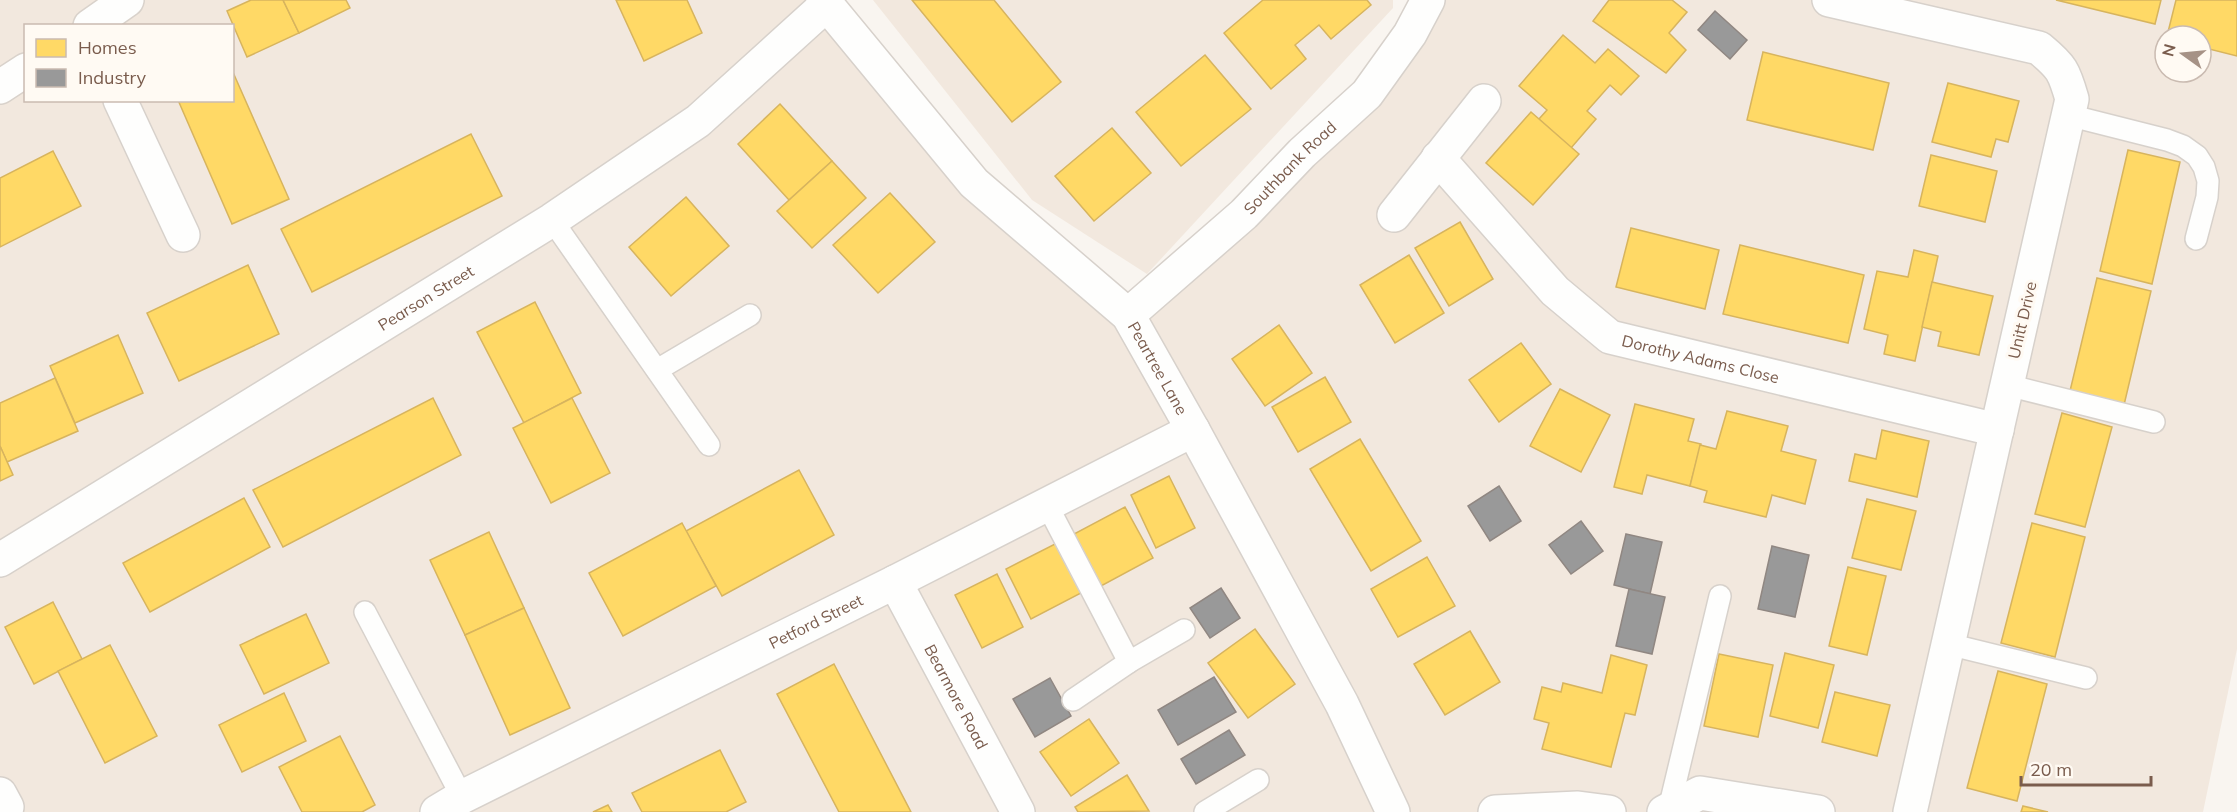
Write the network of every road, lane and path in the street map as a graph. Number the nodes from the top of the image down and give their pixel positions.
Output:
1 (127, 0) edge
2 (1428, 0) edge
3 (1829, 0) edge
4 (825, 2) edge
5 (1866, 3) edge
6 (93, 24) edge
7 (24, 71) edge
8 (0, 87) edge
9 (1484, 101) dead end
10 (121, 102) edge
11 (2068, 115) junction
12 (1438, 159) junction
13 (1394, 215) dead end
14 (552, 220) junction
15 (183, 235) dead end
16 (2196, 239) dead end
17 (750, 315) dead end
18 (1128, 315) junction
19 (657, 370) junction
20 (2007, 385) junction
21 (2154, 422) dead end
22 (1193, 430) junction
23 (1997, 430) junction
24 (709, 445) dead end
25 (1047, 505) junction
26 (0, 560) edge
27 (895, 582) junction
28 (1720, 596) dead end
29 (365, 612) dead end
30 (1184, 630) dead end
31 (1948, 644) junction
32 (1129, 662) junction
33 (2086, 678) dead end
34 (1073, 700) dead end
35 (1258, 780) dead end
36 (1714, 803) edge
37 (450, 805) edge
38 (1666, 811) edge
39 (1018, 812) edge
40 (1205, 812) edge
41 (1393, 812) edge
42 (1495, 812) edge
43 (1609, 812) edge
44 (1818, 812) edge
45 (1910, 812) edge

1 - 6 street
2 - 18 street, Southbank Road
3 - 5 street, Unitt Drive
4 - 14 street, Pearson Street
4 - 18 street, Peartree Lane
5 - 11 street, Unitt Drive
7 - 8 street
9 - 12 street
10 - 15 street
11 - 16 lane
11 - 20 street, Unitt Drive
12 - 13 street
12 - 23 street, Dorothy Adams Close
14 - 19 lane
14 - 26 street, Pearson Street
17 - 19 lane
18 - 22 street, Peartree Lane
19 - 24 lane
20 - 21 lane
20 - 23 street, Unitt Drive
22 - 25 street, Petford Street
22 - 41 street, Peartree Lane
23 - 31 street, Unitt Drive
25 - 27 street, Petford Street
25 - 32 lane
27 - 37 street, Petford Street
27 - 39 street, Bearmore Road
28 - 38 lane
29 - 37 lane
30 - 32 lane
31 - 33 lane
31 - 45 street, Unitt Drive
32 - 34 lane
35 - 40 lane
36 - 38 street
36 - 44 street
42 - 43 street

